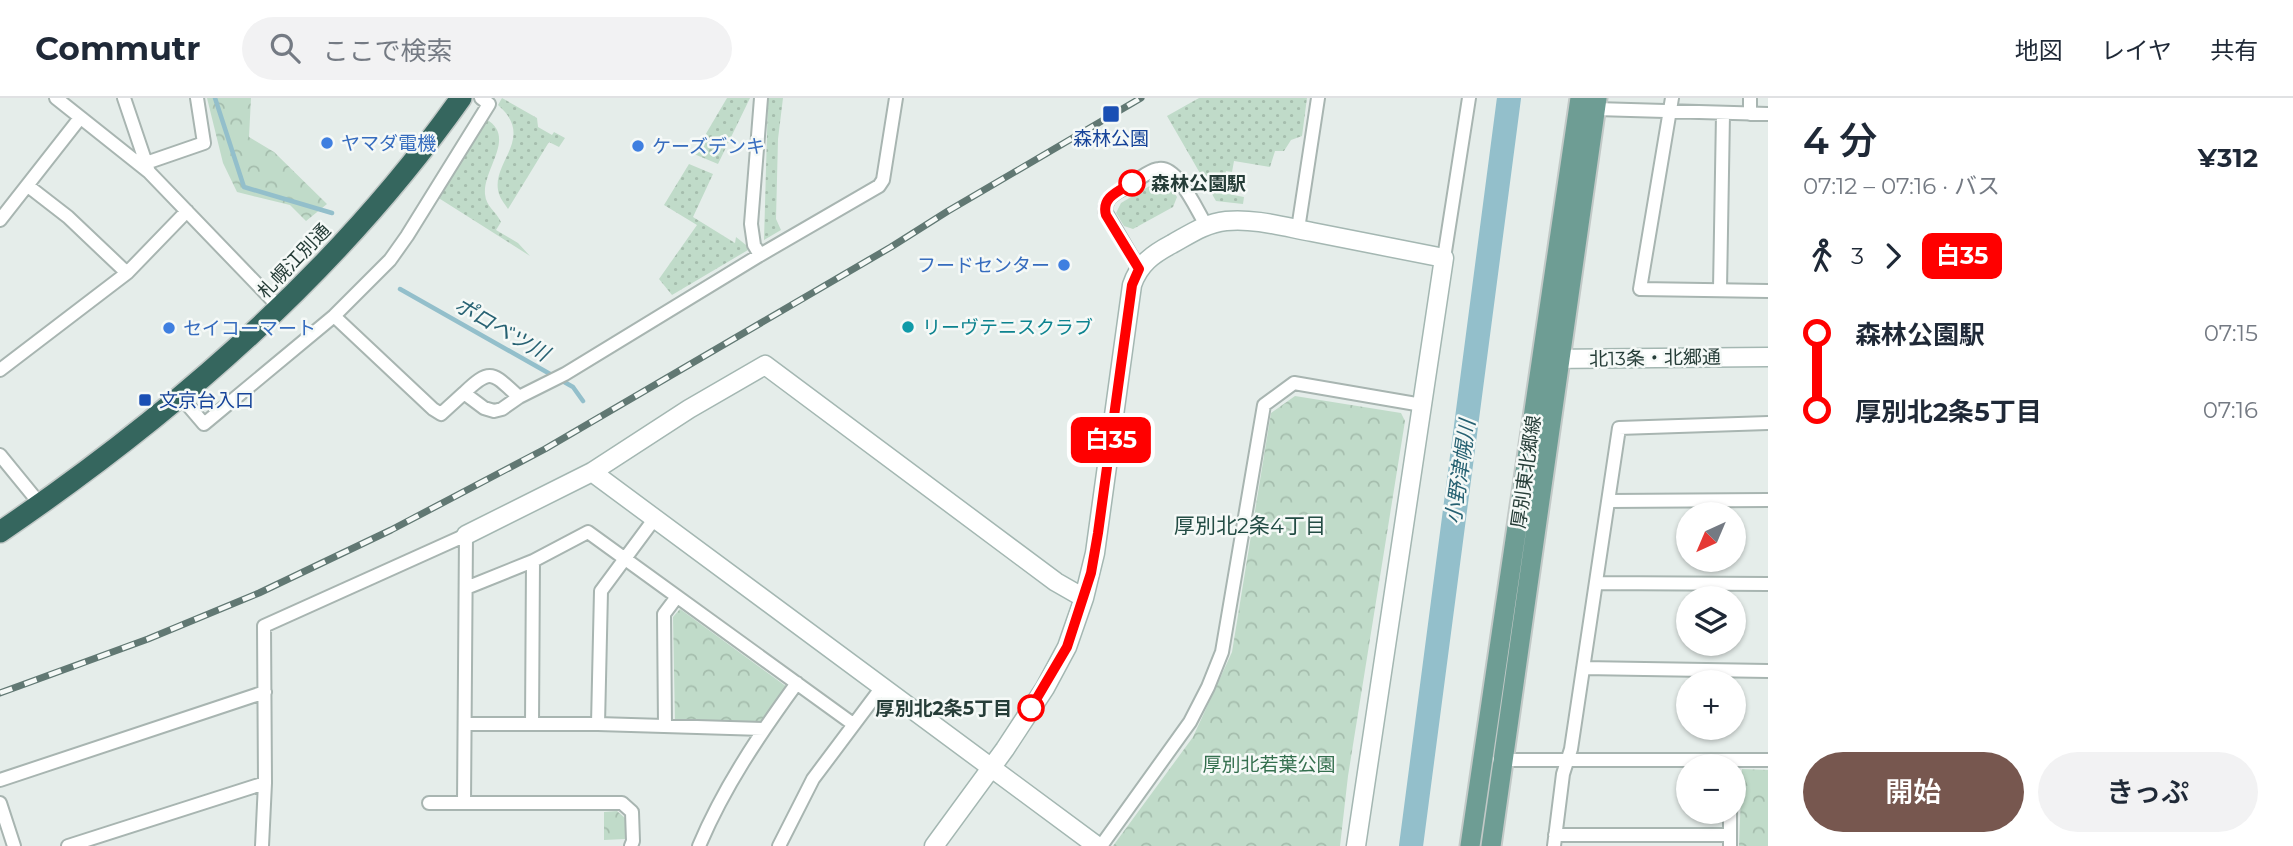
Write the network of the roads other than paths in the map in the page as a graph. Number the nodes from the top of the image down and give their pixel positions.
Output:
1 (55, 98) edge
2 (124, 98) edge
3 (197, 98) edge
4 (461, 98) edge
5 (481, 98) edge
6 (761, 98) edge
7 (895, 98) edge
8 (1318, 98) edge
9 (1469, 98) edge
10 (1672, 98) edge
11 (1750, 98) edge
12 (1600, 102) edge
13 (1670, 112) junction
14 (1723, 114) junction
15 (1750, 114) junction
16 (1768, 114) edge
17 (80, 118) junction
18 (148, 168) junction
19 (28, 186) junction
20 (187, 211) junction
21 (2, 212) edge
22 (1206, 225) junction
23 (1298, 229) junction
24 (760, 255) junction
25 (1444, 258) junction
26 (1139, 269) junction
27 (127, 273) junction
28 (1720, 289) junction
29 (1768, 291) edge
30 (280, 309) junction
31 (334, 316) junction
32 (1768, 357) edge
33 (1551, 359) junction
34 (0, 370) edge
35 (464, 393) junction
36 (181, 397) junction
37 (519, 397) junction
38 (1422, 405) junction
39 (1768, 423) edge
40 (0, 455) edge
41 (592, 472) junction
42 (1768, 500) edge
43 (1608, 501) junction
44 (40, 504) junction
45 (655, 518) junction
46 (0, 532) edge
47 (466, 535) junction
48 (624, 559) junction
49 (533, 561) junction
50 (1596, 583) junction
51 (1768, 584) edge
52 (466, 589) junction
53 (676, 598) junction
54 (1084, 598) junction
55 (1583, 668) junction
56 (1768, 671) edge
57 (797, 683) junction
58 (882, 687) junction
59 (265, 692) junction
60 (466, 724) junction
61 (532, 724) junction
62 (598, 724) junction
63 (853, 724) junction
64 (665, 726) junction
65 (764, 729) junction
66 (1483, 760) junction
67 (1503, 760) junction
68 (1567, 761) junction
69 (1768, 761) edge
70 (1676, 763) edge
71 (1746, 763) edge
72 (991, 768) junction
73 (0, 780) edge
74 (265, 783) junction
75 (0, 803) edge
76 (429, 803) dead end
77 (464, 803) junction
78 (1554, 840) edge
79 (1730, 841) edge
80 (14, 846) edge
81 (68, 846) edge
82 (262, 846) edge
83 (631, 846) edge
84 (698, 846) edge
85 (779, 846) edge
86 (934, 846) edge
87 (1099, 846) edge
88 (1356, 846) edge
89 (1470, 846) edge
90 (1491, 846) edge

1 - 17 street
2 - 18 street
3 - 18 street
4 - 30 highway, 札幌江別通
5 - 31 street
6 - 24 street
7 - 24 street
8 - 23 street
9 - 25 street
10 - 13 street
11 - 15 street
12 - 13 street
12 - 33 main road, 厚別東北郷線
13 - 14 street
13 - 28 street
14 - 15 street
14 - 28 street
15 - 16 street
17 - 18 street
17 - 19 street
18 - 20 street
19 - 21 street
19 - 27 street
20 - 27 street
20 - 30 street
22 - 23 street
22 - 26 street
22 - 26 street
23 - 25 street
24 - 37 street
25 - 38 street
26 - 54 street
27 - 34 street
28 - 29 street
30 - 36 highway, 札幌江別通
31 - 35 street
31 - 36 street
32 - 33 street, 北13条・北郷通
33 - 66 main road, 厚別東北郷線
33 - 67 main road, 厚別東北郷線
35 - 37 street
35 - 37 street
36 - 44 highway, 札幌江別通
38 - 87 street
38 - 88 street
39 - 43 street
40 - 44 street
41 - 45 street
41 - 47 street
41 - 54 street
42 - 43 street
43 - 50 street
44 - 46 highway, 札幌江別通
45 - 48 street
45 - 58 street
47 - 52 street
47 - 59 street
48 - 49 street
48 - 53 street
48 - 62 street
49 - 52 street
49 - 61 street
50 - 51 street
50 - 55 street
52 - 60 street
53 - 57 street
53 - 64 street
54 - 72 street
55 - 56 street
55 - 68 street
57 - 63 street
57 - 65 street
58 - 63 street
58 - 72 street
59 - 73 street
59 - 74 street
60 - 61 street
60 - 77 street
61 - 62 street
62 - 64 street
63 - 85 street
64 - 65 street
65 - 84 street
66 - 67 street
66 - 89 main road, 厚別東北郷線
67 - 68 street
67 - 90 main road, 厚別東北郷線
68 - 70 street
68 - 78 street
69 - 71 street
72 - 86 street
72 - 87 street
74 - 81 street
74 - 82 street
75 - 80 street
76 - 77 street
77 - 83 street
78 - 79 street

